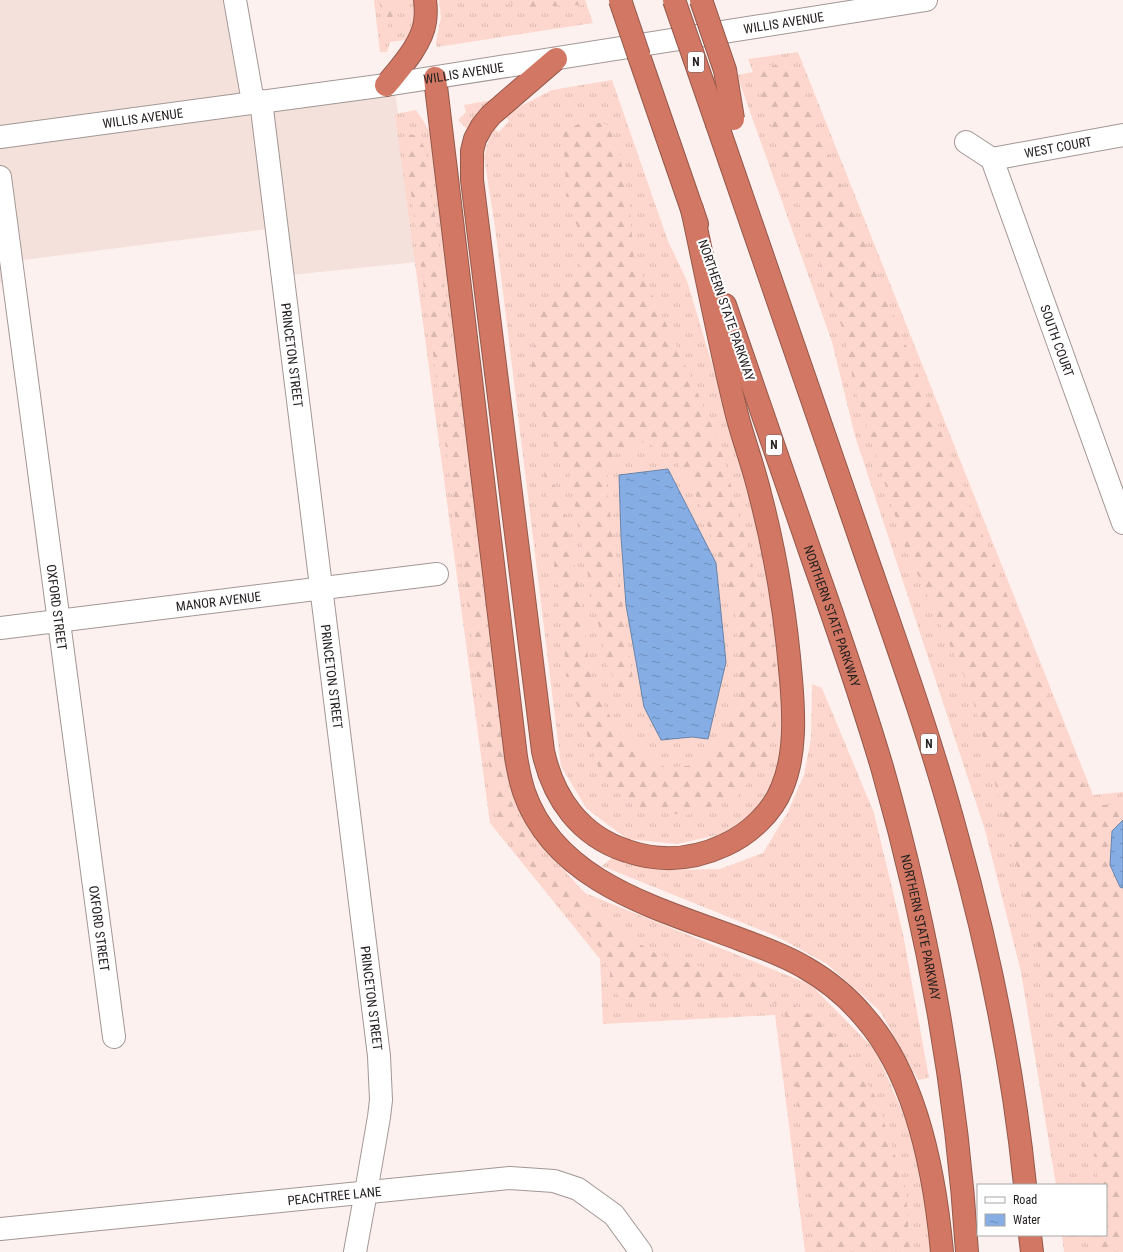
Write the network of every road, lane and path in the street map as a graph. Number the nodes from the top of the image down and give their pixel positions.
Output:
1 (235, 0) edge
2 (425, 0) edge
3 (620, 0) edge
4 (674, 0) edge
5 (702, 0) edge
6 (926, 0) edge
7 (556, 59) junction
8 (434, 78) junction
9 (386, 85) junction
10 (257, 102) junction
11 (725, 122) junction
12 (1123, 135) edge
13 (0, 137) edge
14 (966, 142) dead end
15 (992, 159) junction
16 (0, 177) edge
17 (692, 210) junction
18 (1123, 523) edge
19 (437, 574) dead end
20 (321, 588) junction
21 (59, 621) junction
22 (0, 628) edge
23 (114, 1037) dead end
24 (1025, 1184) edge
25 (366, 1192) junction
26 (0, 1229) edge
27 (1030, 1236) edge
28 (355, 1252) edge
29 (641, 1252) edge
30 (942, 1252) edge
31 (967, 1252) edge
32 (1032, 1252) edge

1 - 10 street, PRINCETON STREET
2 - 9 highway
3 - 17 highway, NORTHERN STATE PARKWAY / N, bridge
4 - 11 highway, N, bridge
5 - 11 highway, bridge
6 - 7 street, WILLIS AVENUE
7 - 8 street, WILLIS AVENUE
7 - 17 highway
8 - 9 street, WILLIS AVENUE
8 - 30 highway
9 - 10 street, WILLIS AVENUE
10 - 13 street, WILLIS AVENUE
10 - 20 street, PRINCETON STREET
11 - 24 highway, N
12 - 15 street, WEST COURT
14 - 15 street
15 - 18 street, SOUTH COURT
16 - 21 street, OXFORD STREET
17 - 31 highway, NORTHERN STATE PARKWAY / N
19 - 20 street, MANOR AVENUE
20 - 21 street, MANOR AVENUE
20 - 25 street, PRINCETON STREET
21 - 22 street, MANOR AVENUE
21 - 23 street, OXFORD STREET
25 - 26 street, PEACHTREE LANE
25 - 28 street, PRINCETON STREET
25 - 29 street, PEACHTREE LANE
27 - 32 highway

